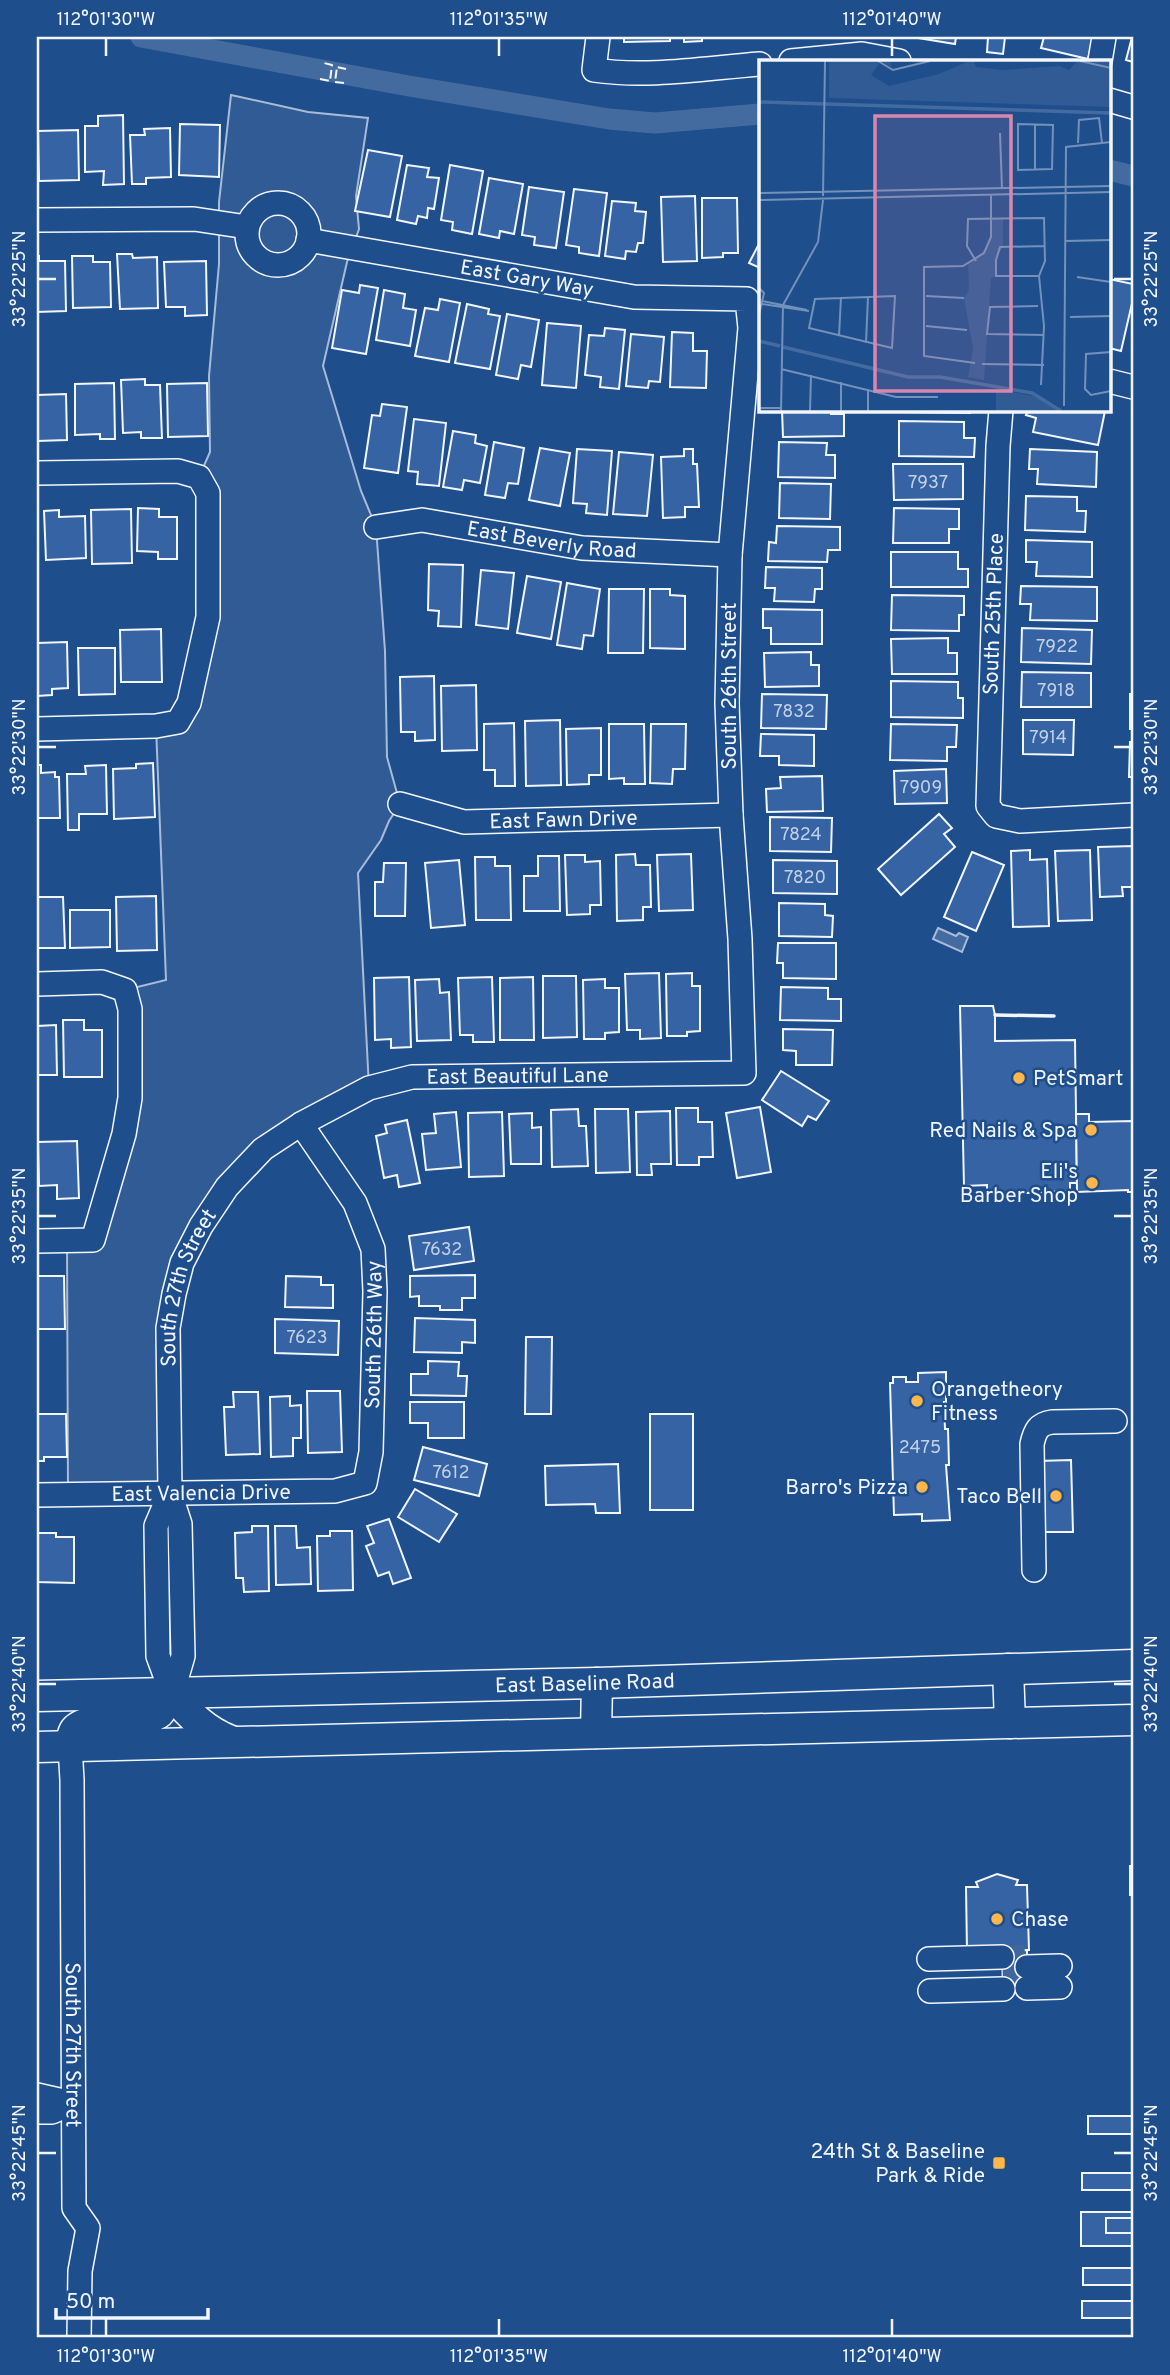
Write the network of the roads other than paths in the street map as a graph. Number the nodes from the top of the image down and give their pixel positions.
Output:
1 (598, 37) edge
2 (1104, 37) edge
3 (801, 60) edge
4 (894, 60) edge
5 (1100, 60) edge
6 (759, 64) edge
7 (1110, 100) edge
8 (1133, 107) edge
9 (37, 220) edge
10 (247, 227) junction
11 (308, 240) junction
12 (747, 299) joint
13 (1110, 381) edge
14 (1133, 387) edge
15 (1001, 411) edge
16 (37, 473) edge
17 (376, 527) dead end
18 (730, 555) junction
19 (37, 729) edge
20 (400, 804) dead end
21 (731, 815) junction
22 (1133, 815) edge
23 (37, 984) edge
24 (744, 1073) joint
25 (301, 1124) junction
26 (37, 1241) edge
27 (1115, 1421) dead end
28 (365, 1483) joint
29 (170, 1493) junction
30 (37, 1495) edge
31 (1034, 1570) dead end
32 (1133, 1665) edge
33 (1008, 1669) junction
34 (597, 1683) junction
35 (172, 1694) junction
36 (37, 1696) edge
37 (37, 1705) edge
38 (1133, 1720) edge
39 (1010, 1723) junction
40 (596, 1733) junction
41 (235, 1742) junction
42 (71, 1746) junction
43 (37, 1747) edge
44 (1060, 1971) joint
45 (1003, 1973) joint
46 (37, 2095) edge
47 (72, 2104) junction
48 (37, 2112) edge
49 (79, 2338) edge

1 - 6 street
2 - 5 street
3 - 4 street
7 - 8 street
9 - 10 street
10 - 11 street
10 - 11 street
11 - 12 street, East Gary Way
12 - 18 street, South 26th Street
13 - 14 street
15 - 22 street, South 25th Place
16 - 19 street
17 - 18 street, East Beverly Road
18 - 21 street, South 26th Street
20 - 21 street, East Fawn Drive
21 - 24 street, South 26th Street
23 - 26 street
24 - 25 street, East Beautiful Lane
25 - 28 street, South 26th Way
25 - 29 street, South 27th Street
27 - 31 street
28 - 29 street, East Valencia Drive
29 - 30 street, East Valencia Drive
29 - 35 street, South 27th Street
32 - 33 main road, East Baseline Road
33 - 34 main road, East Baseline Road
33 - 39 main road
34 - 35 main road, East Baseline Road
34 - 40 main road
35 - 36 main road, East Baseline Road
35 - 41 main road
35 - 42 main road
37 - 42 main road
38 - 39 main road
39 - 40 main road
40 - 41 main road
41 - 42 main road
42 - 43 main road
42 - 47 street, South 27th Street
44 - 44 street
45 - 45 street
46 - 47 street
47 - 48 street
47 - 49 street, South 27th Street

